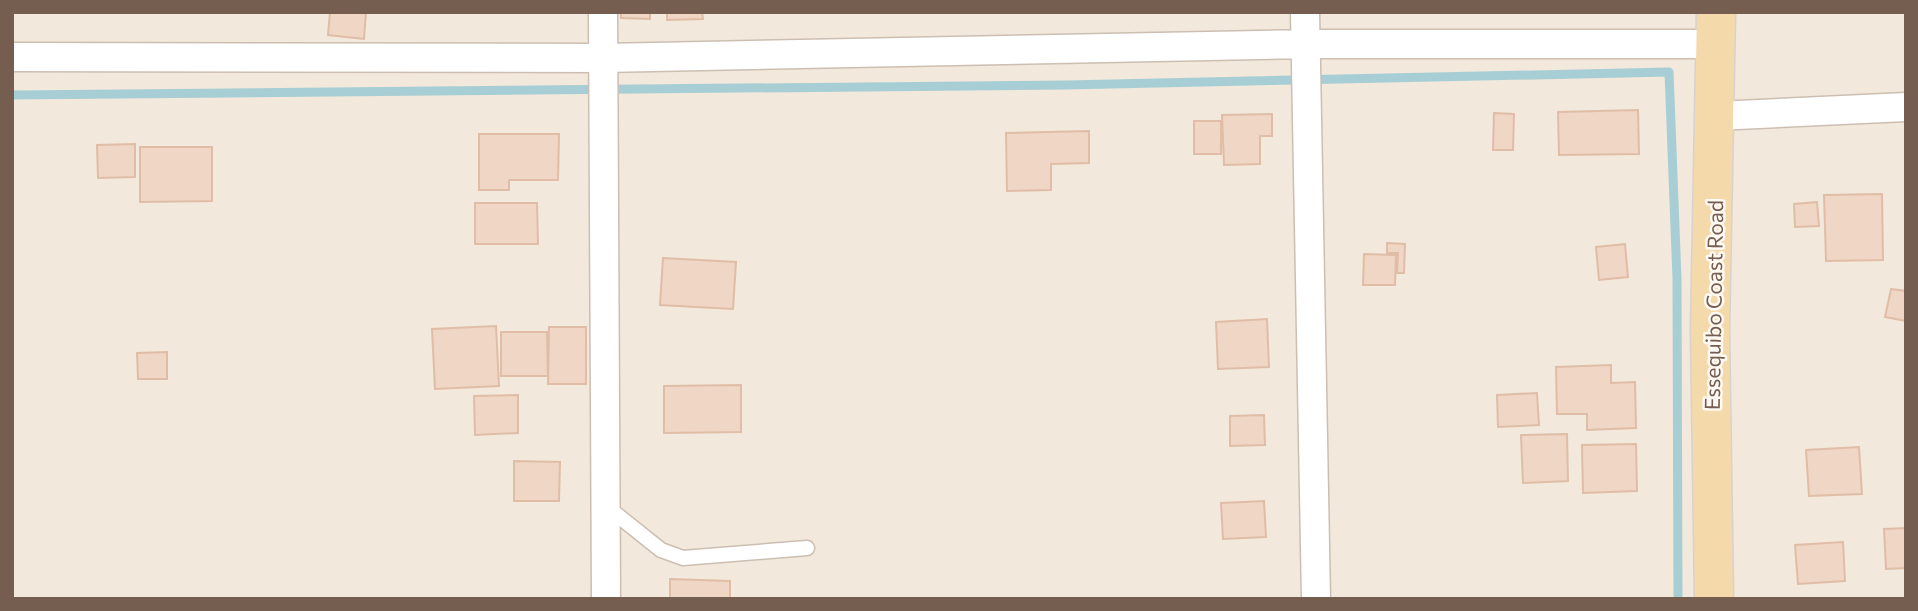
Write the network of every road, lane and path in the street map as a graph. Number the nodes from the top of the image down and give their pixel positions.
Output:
1 (603, 12) edge
2 (1305, 12) edge
3 (1716, 28) edge
4 (1305, 44) junction
5 (12, 57) edge
6 (603, 58) junction
7 (1906, 107) edge
8 (1716, 116) junction
9 (605, 505) junction
10 (807, 548) dead end
11 (606, 599) edge
12 (1316, 599) edge
13 (1714, 599) edge

1 - 6 street
2 - 4 street
3 - 4 street
3 - 8 main road, Essequibo Coast Road
4 - 6 street
4 - 12 street
5 - 6 street
6 - 9 street
7 - 8 street
8 - 13 main road, Essequibo Coast Road
9 - 10 lane
9 - 11 street

